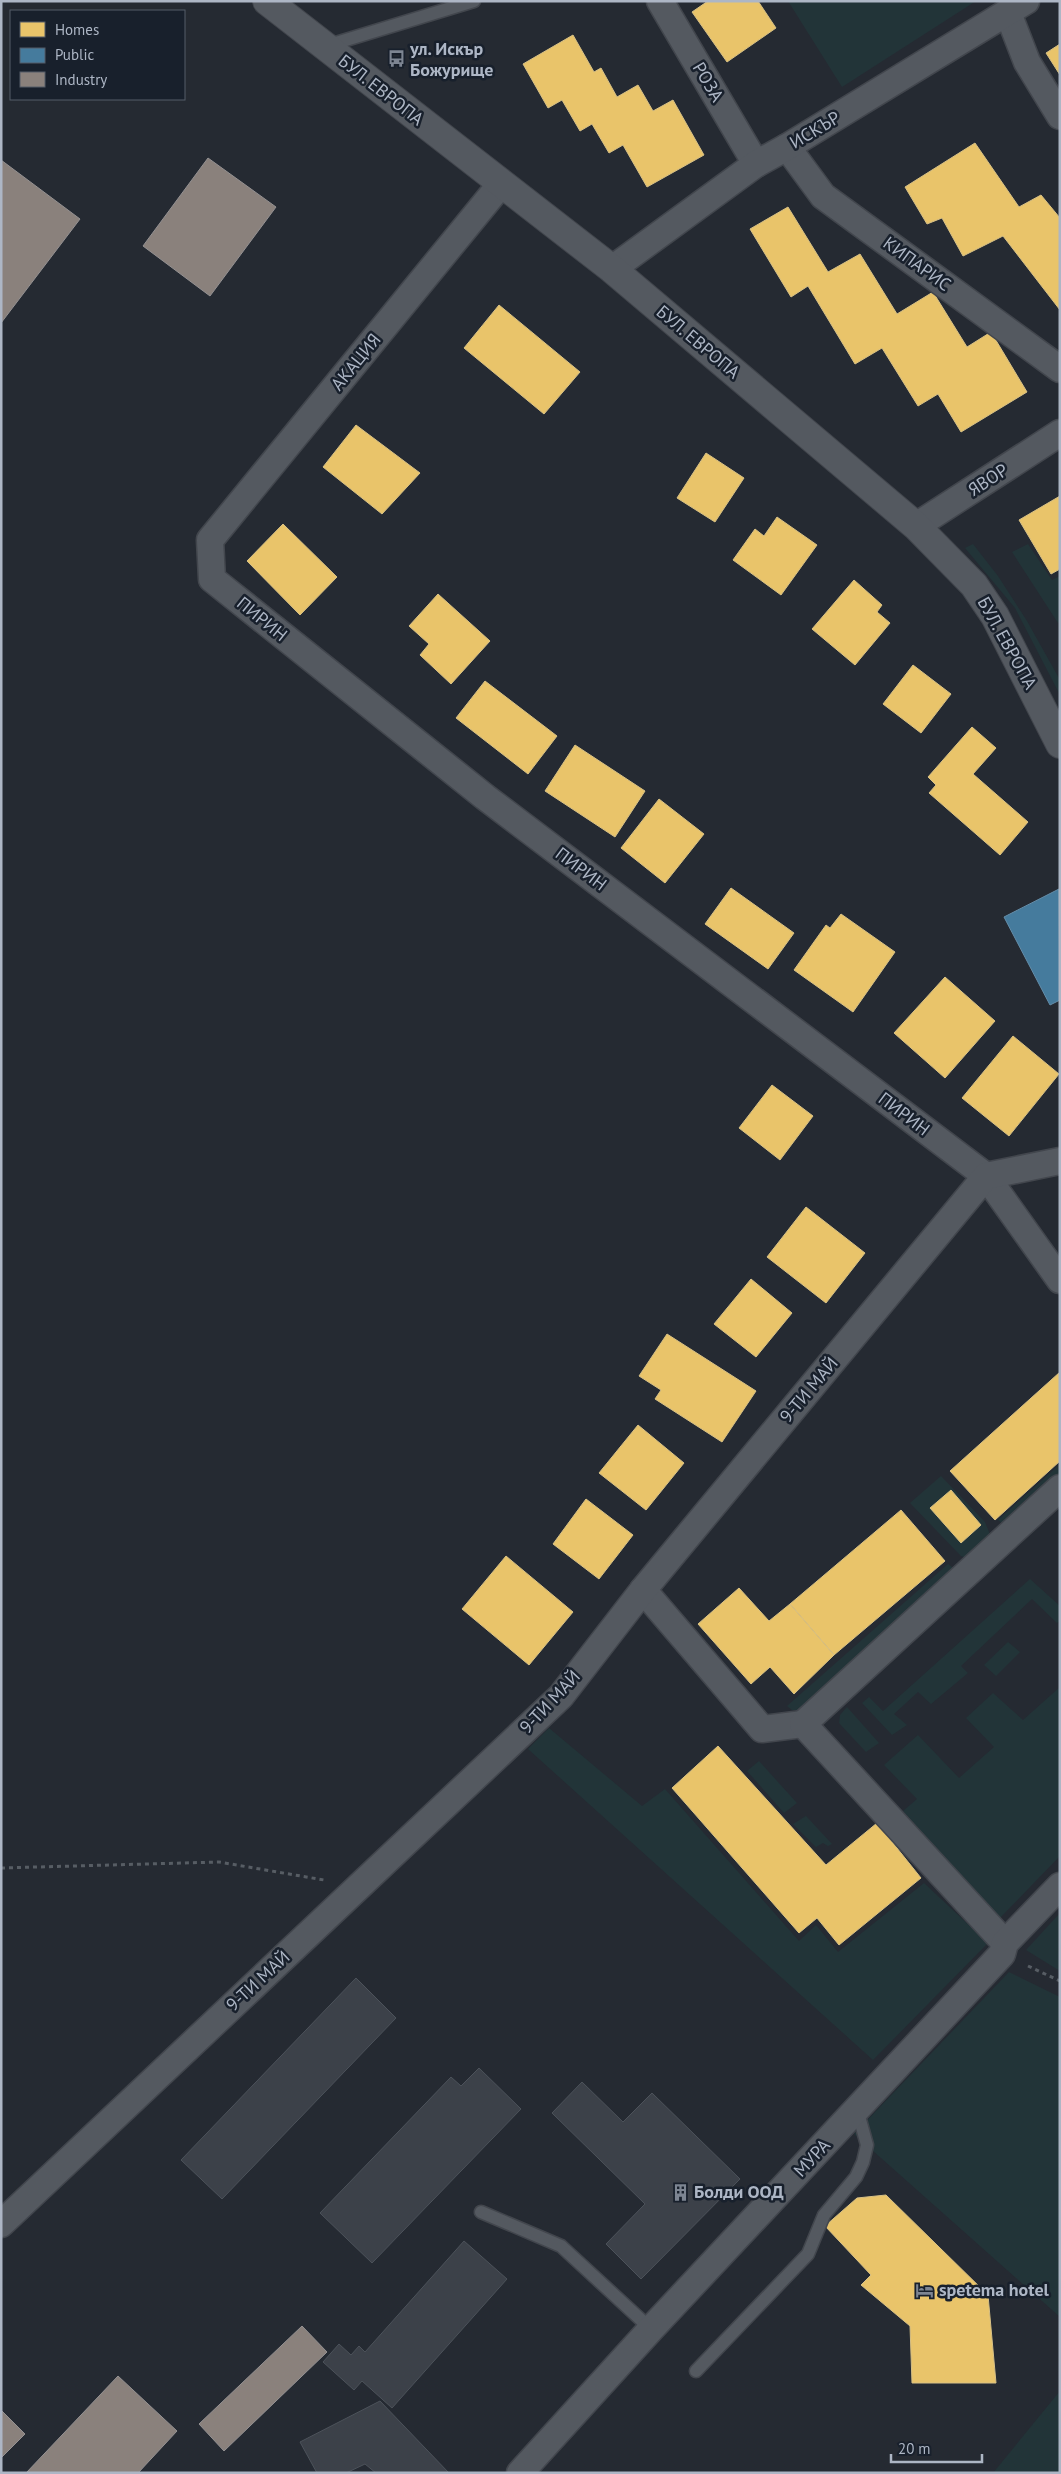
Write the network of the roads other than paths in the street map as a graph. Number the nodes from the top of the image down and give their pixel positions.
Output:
1 (267, 1) edge
2 (474, 1) edge
3 (660, 1) edge
4 (1017, 7) edge
5 (325, 47) junction
6 (1060, 116) edge
7 (787, 147) junction
8 (756, 164) junction
9 (502, 184) junction
10 (612, 269) junction
11 (1060, 369) edge
12 (1060, 434) edge
13 (916, 526) junction
14 (210, 540) joint
15 (1060, 744) edge
16 (1060, 1161) edge
17 (986, 1176) junction
18 (1060, 1280) edge
19 (1060, 1488) edge
20 (643, 1590) junction
21 (804, 1724) junction
22 (1060, 1886) edge
23 (1004, 1949) junction
24 (857, 2109) junction
25 (481, 2212) dead end
26 (1, 2224) edge
27 (651, 2329) junction
28 (696, 2371) dead end
29 (520, 2473) edge

1 - 5 street, БУЛ. ЕВРОПА
2 - 5 lane
3 - 8 street, РОЗА
4 - 6 street
4 - 7 street, ИСКЪР
5 - 9 street, БУЛ. ЕВРОПА
7 - 8 street, ИСКЪР
7 - 11 street, КИПАРИС
8 - 10 street, ИСКЪР
9 - 10 street, БУЛ. ЕВРОПА
9 - 14 street, АКАЦИЯ
10 - 13 street, БУЛ. ЕВРОПА
12 - 13 street, ЯВОР
13 - 15 street, БУЛ. ЕВРОПА
14 - 17 street, ПИРИН
16 - 17 street
17 - 18 street, ПИРИН
17 - 20 street, 9-ТИ МАЙ
19 - 21 street
20 - 21 street
20 - 26 street, 9-ТИ МАЙ
21 - 23 street
22 - 23 street, МУРА
23 - 24 street, МУРА
24 - 27 street, МУРА
24 - 28 lane
25 - 27 lane
27 - 29 street, МУРА

